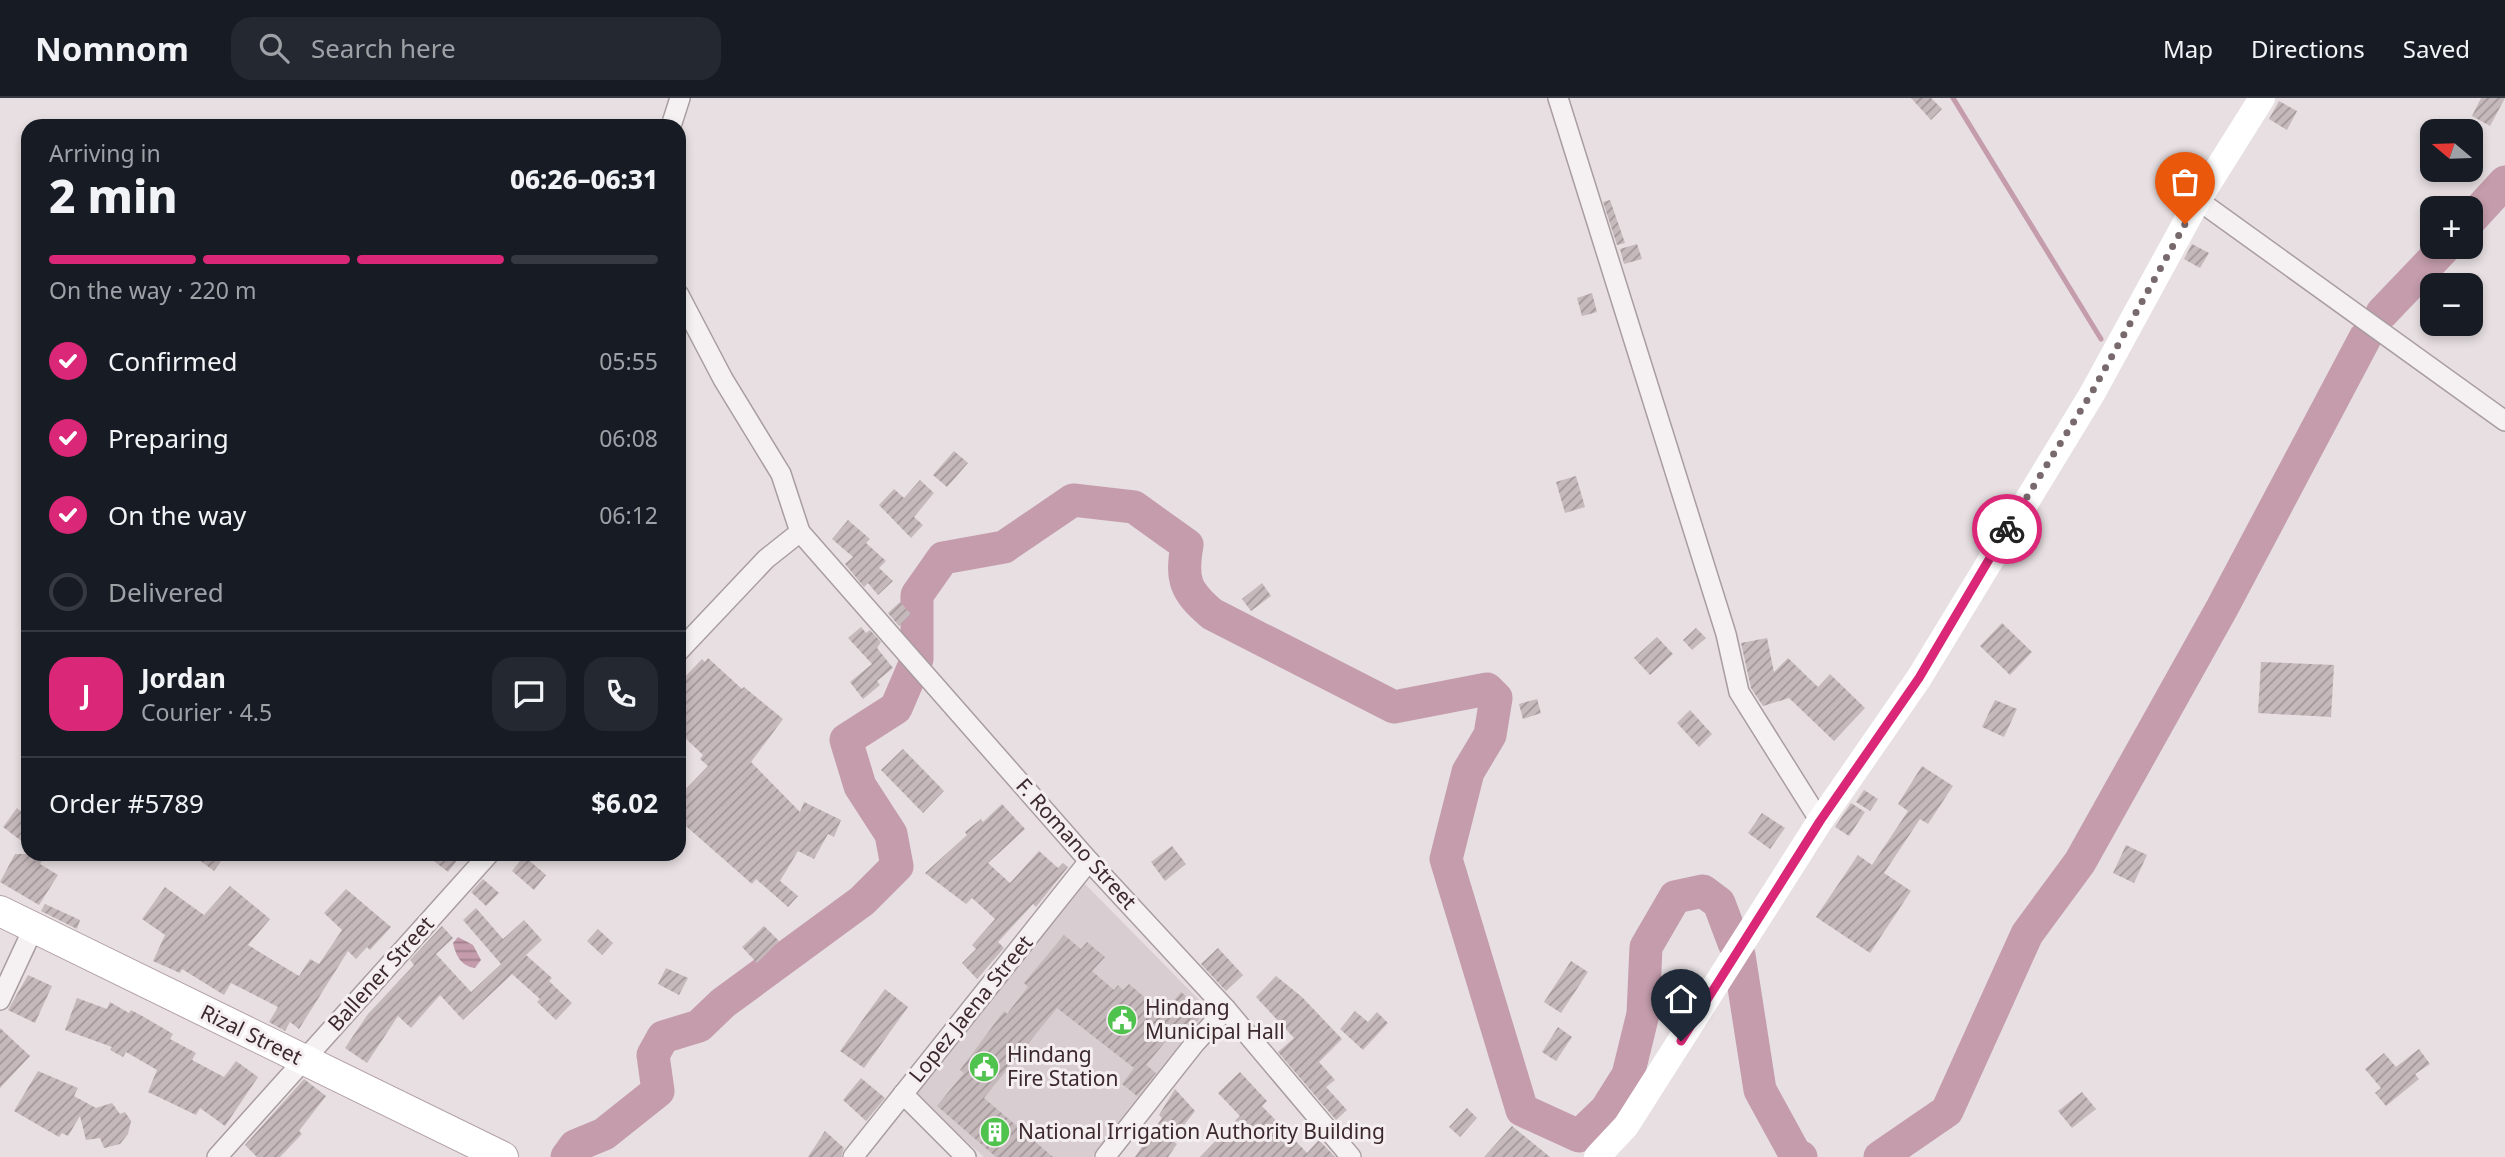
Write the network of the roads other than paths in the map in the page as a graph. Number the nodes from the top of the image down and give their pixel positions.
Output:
1 (680, 98) edge
2 (1558, 98) edge
3 (2262, 98) edge
4 (673, 119) edge
5 (2198, 200) junction
6 (686, 308) edge
7 (2505, 421) edge
8 (800, 532) junction
9 (686, 644) edge
10 (1820, 821) junction
11 (483, 861) edge
12 (1089, 861) junction
13 (0, 911) edge
14 (34, 927) junction
15 (0, 1000) edge
16 (1226, 1009) junction
17 (303, 1061) junction
18 (903, 1094) junction
19 (217, 1157) edge
20 (503, 1157) edge
21 (853, 1157) edge
22 (966, 1157) edge
23 (1105, 1157) edge
24 (1350, 1157) edge
25 (1597, 1157) edge

1 - 4 street
2 - 10 street
3 - 5 street
5 - 7 street
5 - 10 street
6 - 8 street
8 - 9 street
8 - 12 street, F. Romano Street
10 - 25 street
11 - 17 street, Ballener Street
12 - 16 street, F. Romano Street
12 - 18 street, Lopez Jaena Street
13 - 14 main road, Rizal Street
14 - 15 street
14 - 17 main road, Rizal Street
16 - 23 street
16 - 24 street, F. Romano Street
17 - 19 street, Ballener Street
17 - 20 main road, Rizal Street
18 - 21 street, Lopez Jaena Street
18 - 22 street

